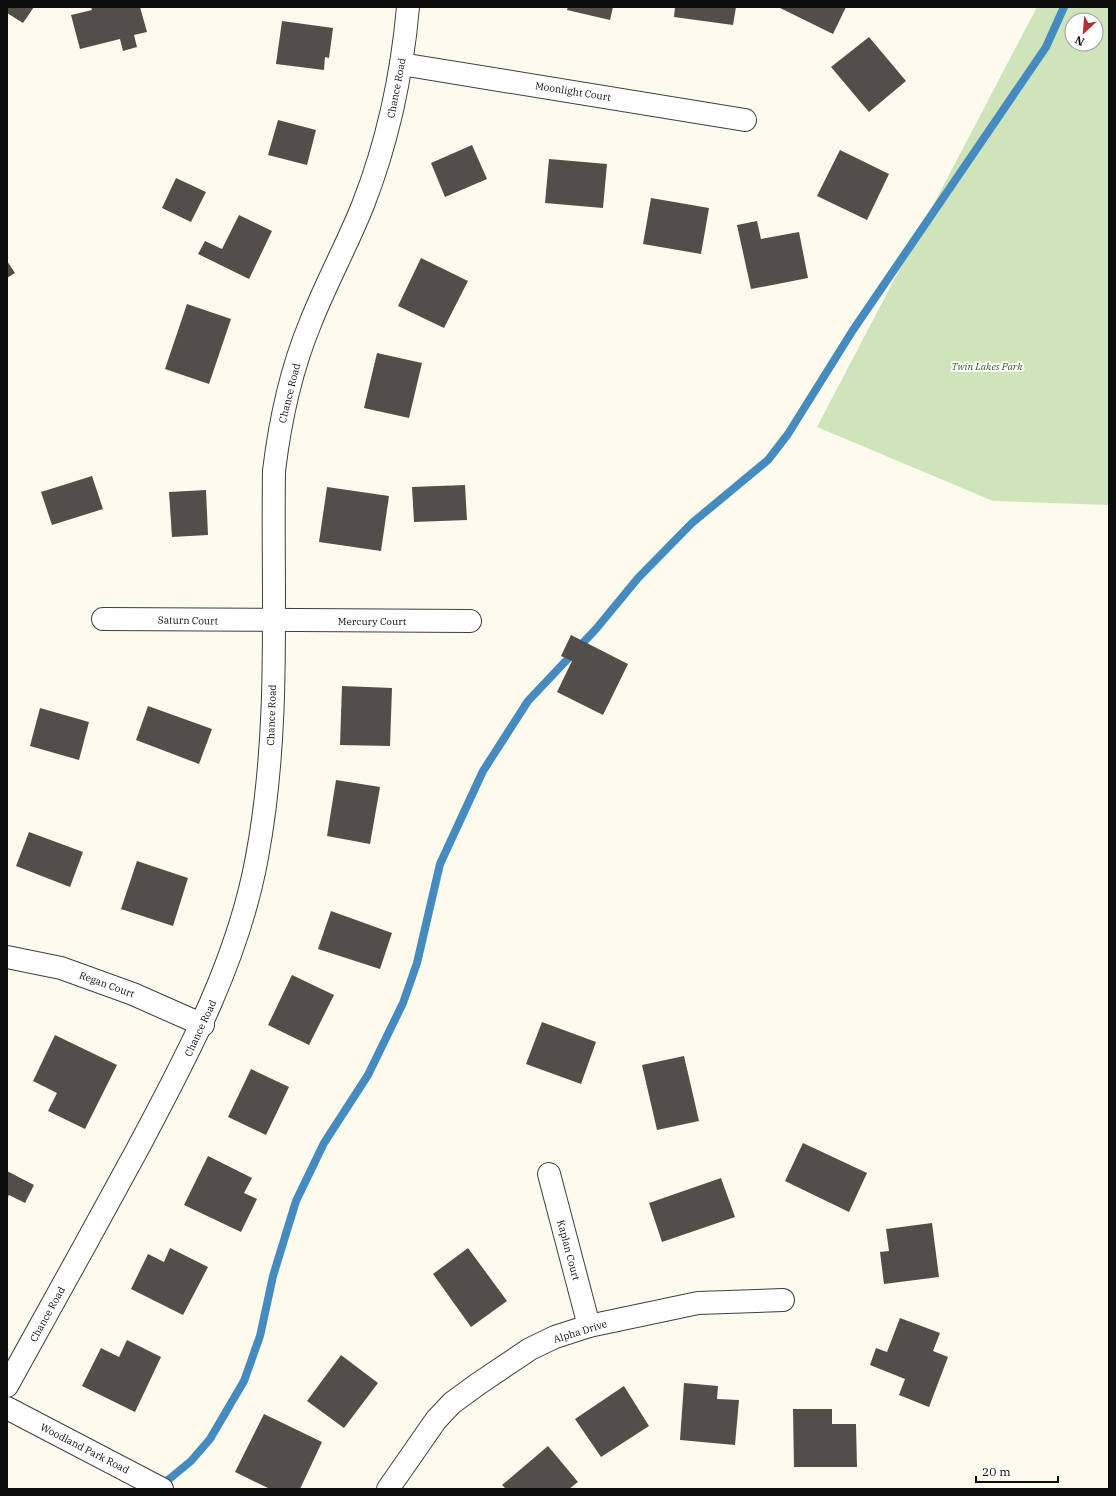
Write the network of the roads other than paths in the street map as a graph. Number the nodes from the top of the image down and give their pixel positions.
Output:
1 (408, 7) edge
2 (401, 64) junction
3 (745, 120) dead end
4 (103, 619) dead end
5 (274, 620) junction
6 (470, 621) dead end
7 (7, 958) edge
8 (203, 1025) junction
9 (550, 1174) dead end
10 (783, 1300) dead end
11 (589, 1326) junction
12 (7, 1386) edge
13 (7, 1408) edge
14 (162, 1489) edge
15 (388, 1489) edge

1 - 2 street, Chance Road
2 - 3 street, Moonlight Court
2 - 5 street, Chance Road
4 - 5 street, Saturn Court
5 - 6 street, Mercury Court
5 - 8 street, Chance Road
7 - 8 street, Regan Court
8 - 12 street, Chance Road
9 - 11 street, Kaplan Court
10 - 11 street, Alpha Drive
11 - 15 street, Alpha Drive
13 - 14 street, Woodland Park Road

